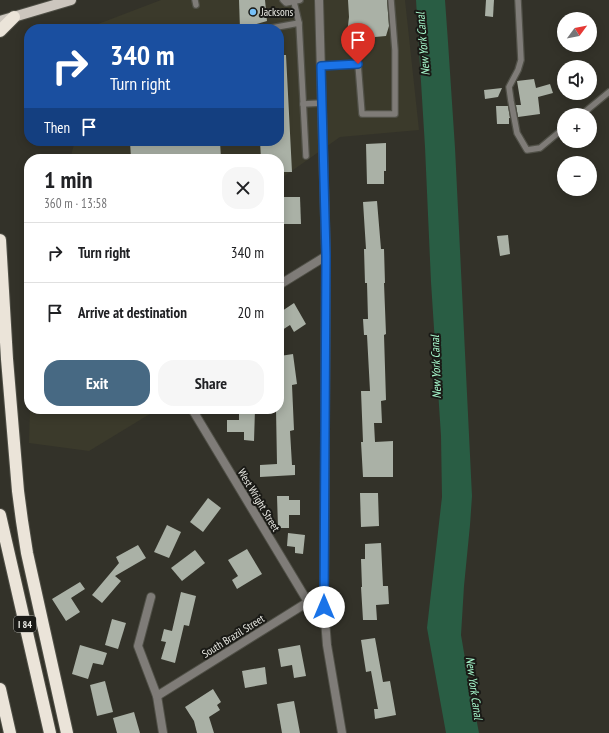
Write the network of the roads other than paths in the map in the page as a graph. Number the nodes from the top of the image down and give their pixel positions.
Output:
1 (71, 0) edge
2 (283, 0) edge
3 (319, 0) edge
4 (391, 0) edge
5 (518, 0) edge
6 (297, 1) edge
7 (14, 17) junction
8 (0, 21) edge
9 (299, 23) junction
10 (284, 26) edge
11 (0, 31) edge
12 (321, 66) junction
13 (609, 92) edge
14 (322, 103) junction
15 (303, 104) junction
16 (589, 108) edge
17 (557, 134) edge
18 (306, 156) dead end
19 (0, 240) edge
20 (326, 256) junction
21 (284, 282) edge
22 (195, 414) edge
23 (0, 515) edge
24 (151, 597) dead end
25 (308, 602) junction
26 (324, 607) junction
27 (0, 690) edge
28 (157, 696) junction
29 (10, 733) edge
30 (50, 733) edge
31 (67, 733) edge
32 (163, 733) edge
33 (342, 733) edge

1 - 7 main road
2 - 6 lane
3 - 12 street
4 - 12 lane
5 - 17 lane
6 - 9 lane
7 - 8 main road
7 - 11 highway
9 - 10 lane
9 - 15 lane
12 - 14 street
13 - 16 lane
14 - 15 lane
14 - 20 street
15 - 18 lane
19 - 31 highway
20 - 21 street
20 - 26 street
22 - 25 street, West Wright Street
23 - 30 highway, I 84
24 - 28 street
25 - 26 street
25 - 28 street, South Brazil Street
26 - 33 street
27 - 29 highway
28 - 32 street

